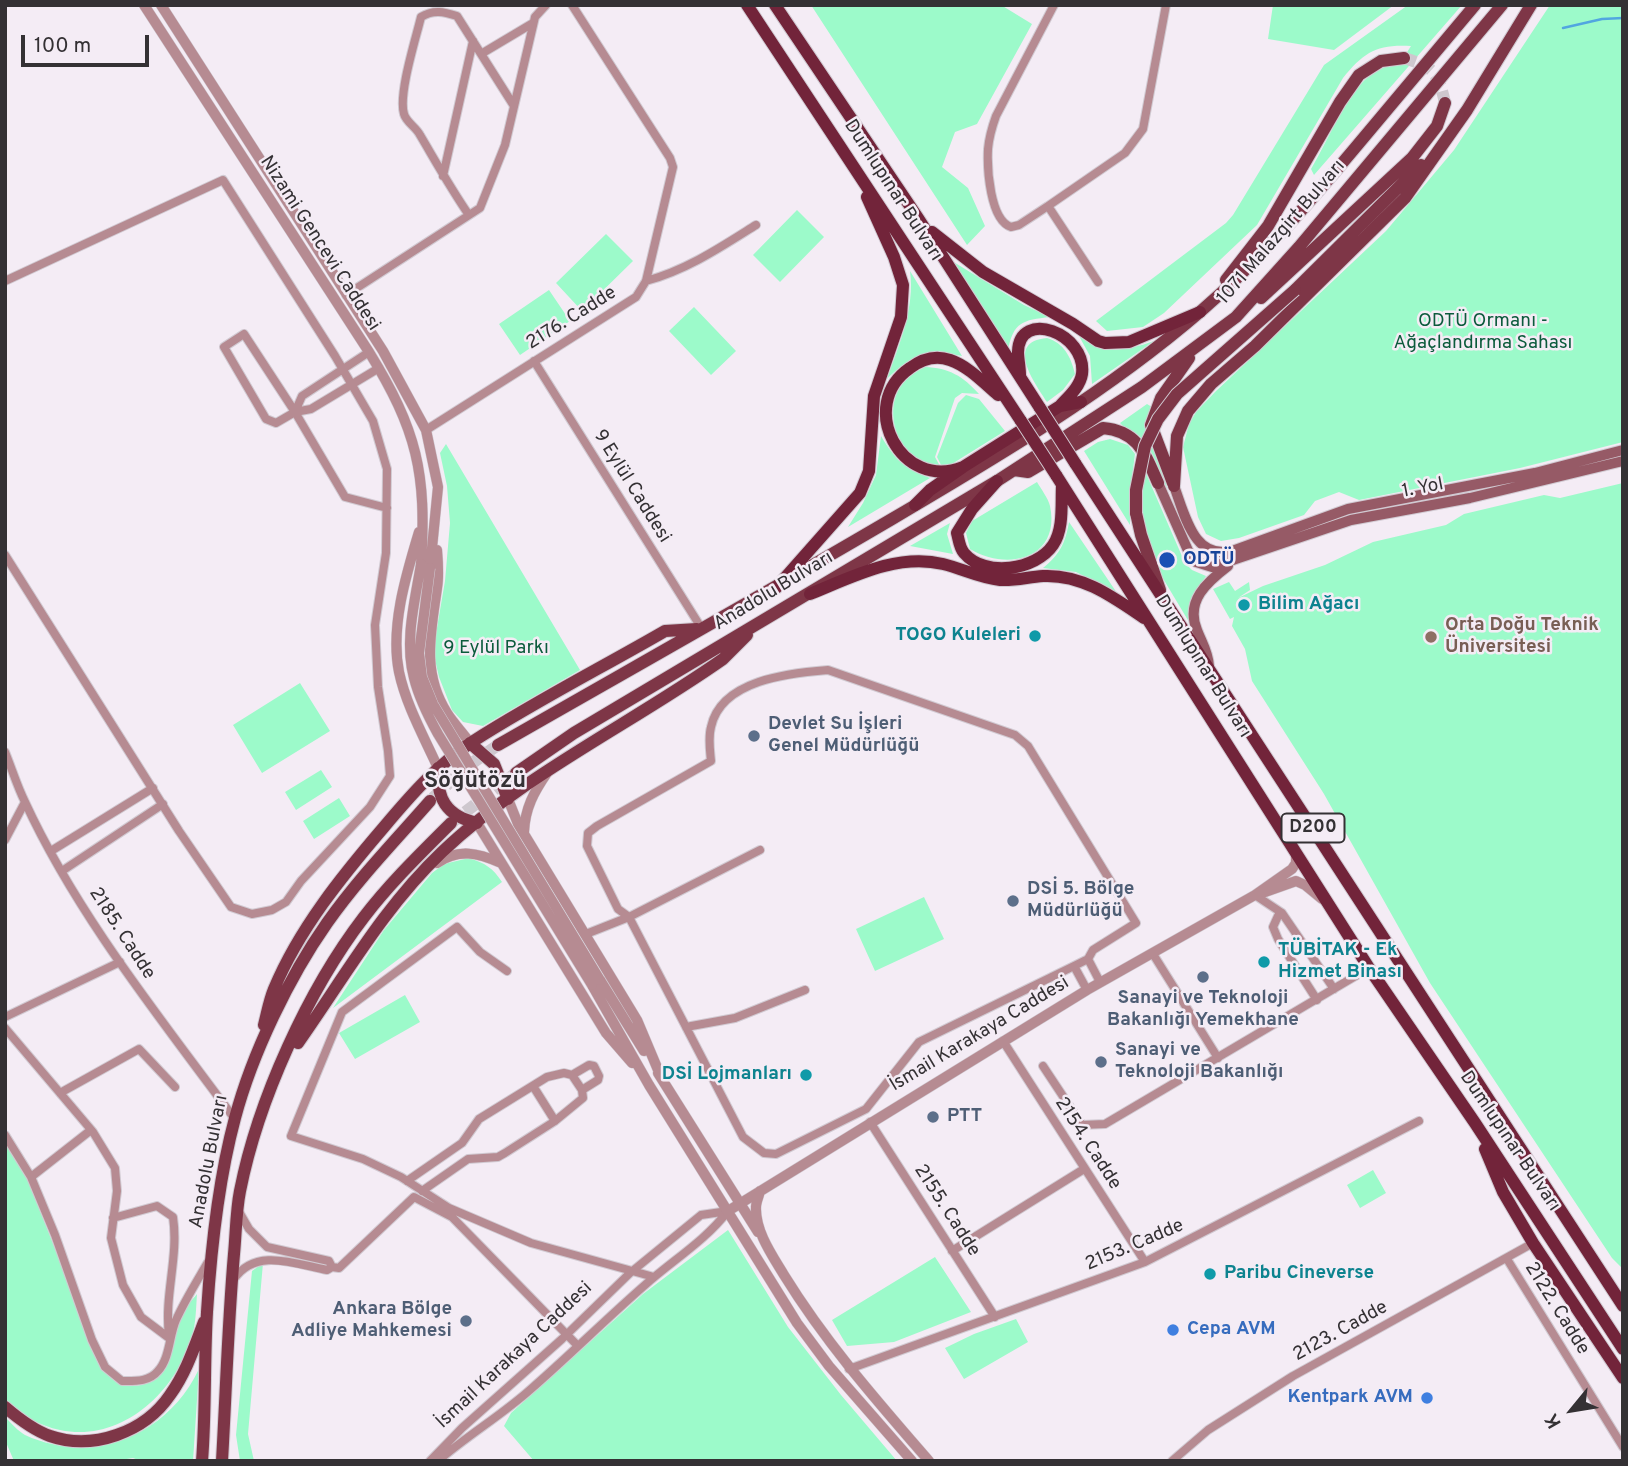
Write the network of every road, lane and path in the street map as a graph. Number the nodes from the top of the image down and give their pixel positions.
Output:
1 (144, 5) edge
2 (160, 5) edge
3 (546, 5) edge
4 (572, 5) edge
5 (747, 5) edge
6 (775, 5) edge
7 (1054, 5) edge
8 (1166, 5) edge
9 (1475, 5) edge
10 (1502, 5) edge
11 (1531, 5) edge
12 (533, 23) junction
13 (473, 41) junction
14 (481, 54) junction
15 (1404, 58) tunnel mouth
16 (1445, 103) dead end
17 (514, 106) junction
18 (1435, 152) junction
19 (849, 159) junction
20 (443, 176) junction
21 (1048, 206) junction
22 (469, 215) junction
23 (756, 225) dead end
24 (922, 225) junction
25 (5, 281) edge
26 (646, 281) junction
27 (1098, 282) dead end
28 (346, 295) junction
29 (1200, 313) junction
30 (1236, 317) junction
31 (1198, 346) junction
32 (369, 352) junction
33 (534, 361) junction
34 (379, 368) junction
35 (343, 370) junction
36 (1021, 378) junction
37 (352, 384) junction
38 (1081, 402) junction
39 (1010, 405) junction
40 (1060, 406) junction
41 (1109, 409) junction
42 (295, 412) junction
43 (1103, 428) junction
44 (426, 430) junction
45 (1039, 430) joint
46 (1053, 445) joint
47 (1623, 450) edge
48 (1623, 461) edge
49 (963, 467) junction
50 (1014, 470) junction
51 (1059, 480) junction
52 (998, 481) junction
53 (1158, 483) joint
54 (1505, 484) junction
55 (1174, 486) junction
56 (915, 505) junction
57 (387, 508) junction
58 (424, 518) junction
59 (436, 518) junction
60 (1317, 525) junction
61 (5, 555) edge
62 (1233, 555) junction
63 (425, 566) junction
64 (776, 588) junction
65 (810, 594) junction
66 (1165, 603) junction
67 (1151, 622) junction
68 (760, 623) junction
69 (702, 629) junction
70 (1209, 666) junction
71 (470, 743) junction
72 (498, 745) tunnel mouth
73 (5, 752) edge
74 (438, 768) junction
75 (548, 771) junction
76 (516, 773) tunnel mouth
77 (153, 788) junction
78 (508, 799) junction
79 (430, 801) tunnel mouth
80 (25, 802) junction
81 (163, 804) junction
82 (451, 823) tunnel mouth
83 (477, 823) junction
84 (524, 833) junction
85 (1286, 834) junction
86 (5, 840) edge
87 (760, 850) dead end
88 (51, 851) junction
89 (502, 863) junction
90 (62, 871) junction
91 (425, 871) junction
92 (1255, 895) junction
93 (1331, 906) junction
94 (1282, 913) junction
95 (629, 917) junction
96 (586, 934) junction
97 (1153, 954) junction
98 (1088, 959) junction
99 (121, 962) junction
100 (1074, 967) junction
101 (1369, 968) junction
102 (507, 971) dead end
103 (596, 982) junction
104 (1100, 982) junction
105 (1334, 989) junction
106 (804, 990) dead end
107 (1087, 990) junction
108 (1317, 1000) junction
109 (5, 1017) edge
110 (686, 1027) junction
111 (5, 1028) edge
112 (1003, 1041) junction
113 (258, 1049) junction
114 (1218, 1058) junction
115 (1043, 1066) dead end
116 (278, 1070) junction
117 (572, 1075) junction
118 (661, 1077) junction
119 (649, 1085) junction
120 (533, 1086) junction
121 (175, 1087) dead end
122 (582, 1090) junction
123 (60, 1093) junction
124 (234, 1118) junction
125 (555, 1121) junction
126 (1419, 1121) dead end
127 (870, 1122) junction
128 (1475, 1123) junction
129 (91, 1129) junction
130 (5, 1135) edge
131 (1084, 1169) junction
132 (31, 1177) junction
133 (407, 1181) junction
134 (731, 1188) junction
135 (422, 1191) junction
136 (760, 1191) junction
137 (740, 1203) junction
138 (238, 1210) junction
139 (728, 1211) junction
140 (113, 1218) junction
141 (1533, 1243) junction
142 (767, 1247) junction
143 (953, 1251) junction
144 (213, 1253) junction
145 (1507, 1259) junction
146 (1145, 1262) junction
147 (332, 1267) junction
148 (633, 1271) junction
149 (654, 1277) junction
150 (231, 1284) junction
151 (1623, 1306) edge
152 (207, 1312) junction
153 (995, 1317) junction
154 (567, 1335) junction
155 (169, 1338) junction
156 (578, 1346) junction
157 (1623, 1349) edge
158 (849, 1369) junction
159 (1623, 1378) edge
160 (5, 1407) edge
161 (224, 1422) junction
162 (1623, 1447) edge
163 (202, 1461) edge
164 (222, 1461) edge
165 (231, 1461) edge
166 (430, 1461) edge
167 (439, 1461) edge
168 (912, 1461) edge
169 (929, 1461) edge
170 (1172, 1461) edge

1 - 32 street, Nizami Gencevi Caddesi
2 - 28 street, Nizami Gencevi Caddesi
3 - 12 street
4 - 26 street
5 - 19 highway, Dumlupınar Bulvarı
6 - 24 highway, Dumlupınar Bulvarı
7 - 21 street
8 - 21 street
9 - 29 main road, 1071 Malazgirt Bulvarı
10 - 30 main road, 1071 Malazgirt Bulvarı
11 - 18 main road
12 - 14 street
12 - 17 street
13 - 14 street
13 - 20 street
13 - 20 street
14 - 17 street
15 - 29 main road
16 - 30 main road
17 - 22 street
18 - 55 main road
18 - 66 main road, bridge
19 - 39 highway, Dumlupınar Bulvarı
19 - 64 highway
20 - 22 street
21 - 27 street
22 - 28 street
23 - 26 street
24 - 29 highway
24 - 36 highway, Dumlupınar Bulvarı
25 - 35 street
26 - 33 street, 2176. Cadde
28 - 44 street, Nizami Gencevi Caddesi
29 - 38 main road, 1071 Malazgirt Bulvarı
30 - 31 main road, 1071 Malazgirt Bulvarı
31 - 41 main road, 1071 Malazgirt Bulvarı
31 - 55 main road
32 - 34 street, Nizami Gencevi Caddesi
32 - 35 street
33 - 44 street, 2176. Cadde
33 - 69 street, 9 Eylül Caddesi
34 - 37 street
34 - 58 street, Nizami Gencevi Caddesi
35 - 37 street
35 - 42 street
36 - 40 highway
36 - 66 highway, Dumlupınar Bulvarı / D200, bridge
37 - 42 street
37 - 57 street
38 - 40 highway
38 - 45 main road, 1071 Malazgirt Bulvarı
39 - 49 highway
39 - 51 highway, Dumlupınar Bulvarı, bridge
40 - 49 highway
41 - 43 main road
41 - 46 main road, 1071 Malazgirt Bulvarı
42 - 42 street
42 - 57 street
43 - 50 main road
43 - 53 main road
44 - 59 street, Nizami Gencevi Caddesi
45 - 56 main road, Anadolu Bulvarı
46 - 50 main road, Anadolu Bulvarı
47 - 54 main road, 1. Yol
48 - 54 main road, 1. Yol
49 - 56 highway
50 - 52 main road, Anadolu Bulvarı
51 - 52 highway
51 - 67 highway, Dumlupınar Bulvarı / D200
52 - 65 main road, Anadolu Bulvarı
53 - 62 main road
54 - 60 main road, 1. Yol
55 - 62 main road
56 - 64 main road, Anadolu Bulvarı
57 - 81 street
58 - 63 street, Nizami Gencevi Caddesi
58 - 74 street, Nizami Gencevi Caddesi
59 - 63 street, Nizami Gencevi Caddesi
59 - 71 street, Nizami Gencevi Caddesi
60 - 62 main road, 1. Yol
60 - 62 main road
61 - 77 street
62 - 70 main road
63 - 103 street, Nizami Gencevi Caddesi, bridge
64 - 69 main road, Anadolu Bulvarı
65 - 67 highway
65 - 68 main road, Anadolu Bulvarı
66 - 70 highway, Dumlupınar Bulvarı / D200
67 - 85 highway, Dumlupınar Bulvarı / D200
68 - 75 main road
68 - 76 main road, Anadolu Bulvarı
69 - 71 main road
69 - 72 main road, Anadolu Bulvarı
70 - 151 highway, Dumlupınar Bulvarı / D200
71 - 74 main road
71 - 78 main road
73 - 80 street, 2185. Cadde
74 - 83 main road
74 - 113 main road
75 - 78 main road
75 - 84 street
77 - 81 street
77 - 88 street
78 - 83 main road
78 - 84 street
79 - 113 main road, Anadolu Bulvarı
80 - 86 street
80 - 88 street, 2185. Cadde
81 - 90 street
82 - 116 main road, Anadolu Bulvarı
83 - 89 street
83 - 91 main road
84 - 96 street
85 - 92 street, İsmail Karakaya Caddesi
85 - 93 highway, Dumlupınar Bulvarı / D200
87 - 95 street
88 - 90 street, 2185. Cadde
89 - 91 street
89 - 119 street
90 - 99 street, 2185. Cadde
91 - 116 main road
92 - 93 street, İsmail Karakaya Caddesi
92 - 94 street
92 - 97 street, İsmail Karakaya Caddesi
93 - 101 highway, Dumlupınar Bulvarı / D200
94 - 105 street
94 - 108 street
95 - 96 street
95 - 98 street
95 - 110 street
96 - 118 street
97 - 104 street, İsmail Karakaya Caddesi
97 - 114 street
98 - 100 street
98 - 104 street
99 - 109 street
99 - 124 street, 2185. Cadde
100 - 107 street
100 - 110 street
101 - 105 street
101 - 128 highway, Dumlupınar Bulvarı / D200
102 - 133 street
103 - 118 street
103 - 119 street
104 - 107 street, İsmail Karakaya Caddesi
105 - 108 street
106 - 110 street
107 - 112 street, İsmail Karakaya Caddesi
108 - 114 street
111 - 123 street
112 - 127 street, İsmail Karakaya Caddesi
112 - 131 street, 2154. Cadde
113 - 124 main road, Anadolu Bulvarı
114 - 115 street
116 - 138 main road, Anadolu Bulvarı
117 - 120 street
117 - 122 street
117 - 122 street
118 - 134 street
119 - 139 street
120 - 125 street
120 - 133 street
121 - 123 street
122 - 125 street
123 - 129 street
124 - 144 main road, Anadolu Bulvarı
125 - 135 street
126 - 146 street, 2153. Cadde
127 - 136 street, İsmail Karakaya Caddesi
127 - 143 street, 2155. Cadde
128 - 141 highway
128 - 157 highway, Dumlupınar Bulvarı / D200
129 - 132 street
129 - 140 street
130 - 132 street
131 - 143 street
131 - 146 street, 2154. Cadde
132 - 155 street
133 - 135 street
134 - 136 street
134 - 137 street
135 - 148 street
136 - 137 street, İsmail Karakaya Caddesi
136 - 142 street
137 - 139 street, İsmail Karakaya Caddesi
137 - 142 street
138 - 147 street
138 - 150 main road, Anadolu Bulvarı
139 - 148 street, İsmail Karakaya Caddesi
139 - 149 street, İsmail Karakaya Caddesi
139 - 168 street
140 - 155 street
140 - 155 street
141 - 145 street, 2123. Cadde
141 - 159 highway
142 - 158 street
143 - 153 street, 2155. Cadde
144 - 152 main road, Anadolu Bulvarı
144 - 155 street
145 - 162 street, 2122. Cadde
145 - 170 street, 2123. Cadde
146 - 153 street, 2153. Cadde
147 - 150 street
147 - 154 street
148 - 149 street
148 - 154 street, İsmail Karakaya Caddesi
149 - 156 street, İsmail Karakaya Caddesi
150 - 161 main road, Anadolu Bulvarı
152 - 160 main road
152 - 163 main road, Anadolu Bulvarı
153 - 158 street, 2153. Cadde
154 - 156 street
154 - 166 street, İsmail Karakaya Caddesi
156 - 167 street, İsmail Karakaya Caddesi
158 - 169 street
161 - 164 main road, Anadolu Bulvarı
161 - 165 main road

